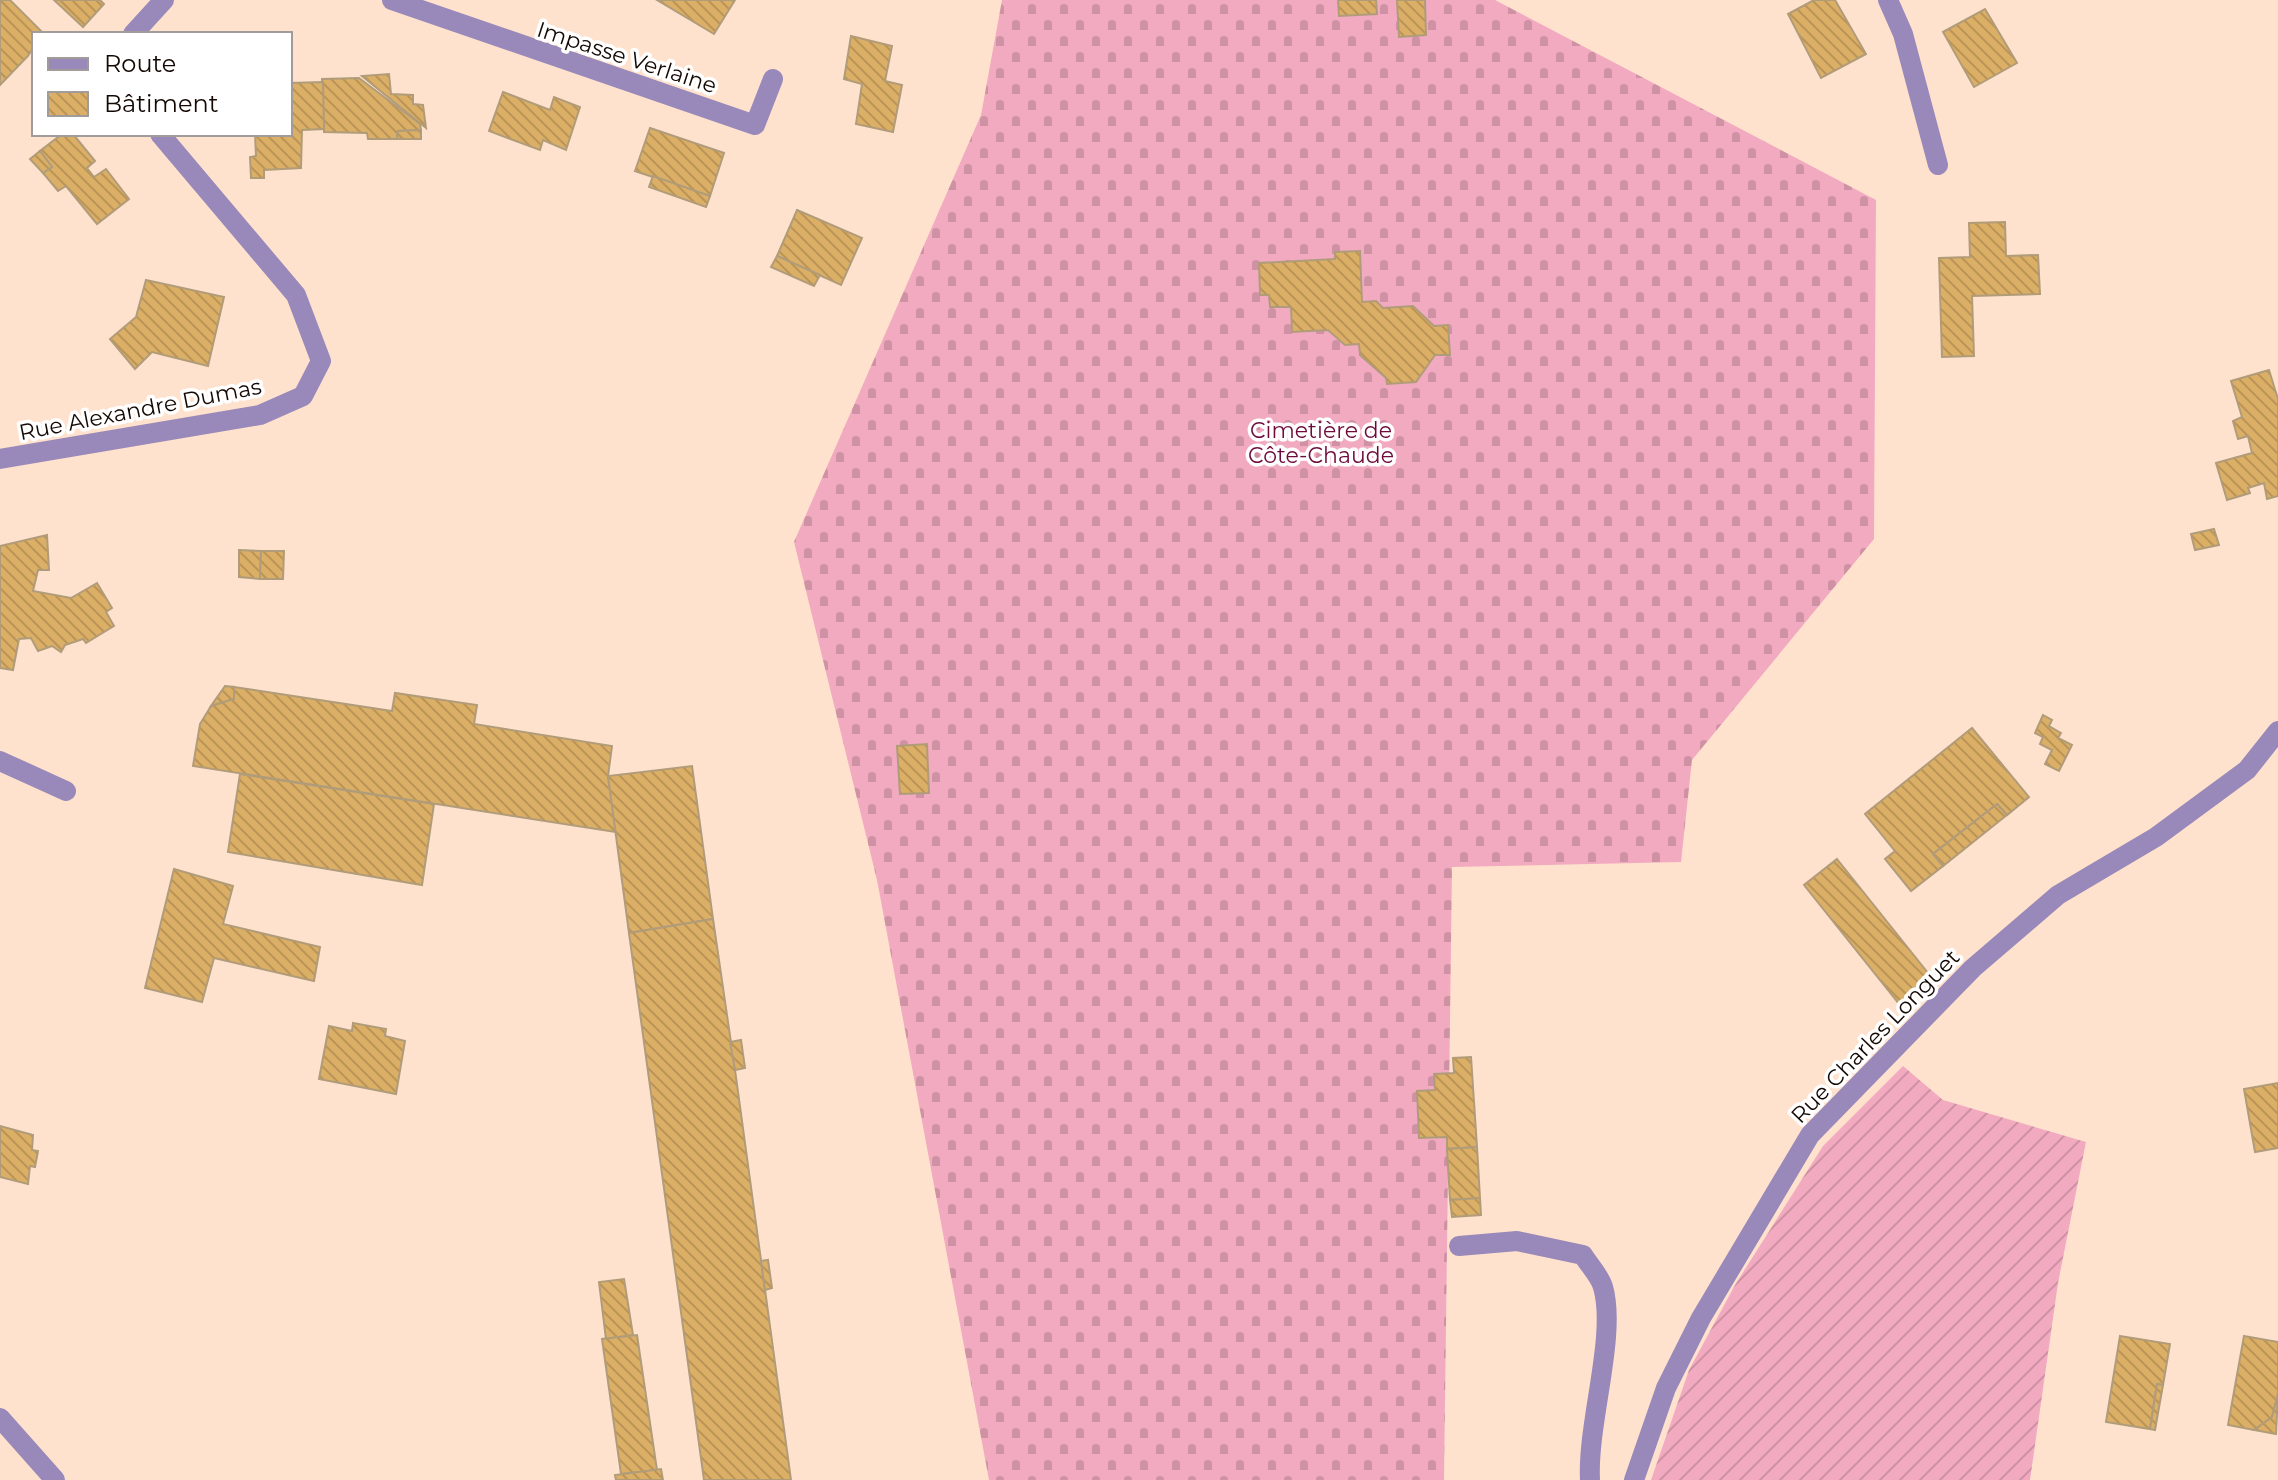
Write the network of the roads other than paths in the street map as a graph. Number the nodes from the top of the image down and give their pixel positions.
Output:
1 (164, 0) edge
2 (392, 0) edge
3 (1888, 0) edge
4 (135, 32) edge
5 (773, 79) dead end
6 (162, 136) edge
7 (1938, 165) dead end
8 (0, 459) edge
9 (2278, 731) edge
10 (0, 761) edge
11 (66, 791) dead end
12 (1459, 1246) dead end
13 (0, 1418) edge
14 (55, 1480) edge
15 (1590, 1480) edge
16 (1634, 1480) edge

1 - 4 street
2 - 5 street, Impasse Verlaine
3 - 7 street
6 - 8 street, Rue Alexandre Dumas
9 - 16 street, Rue Charles Longuet
10 - 11 street
12 - 15 street
13 - 14 street

